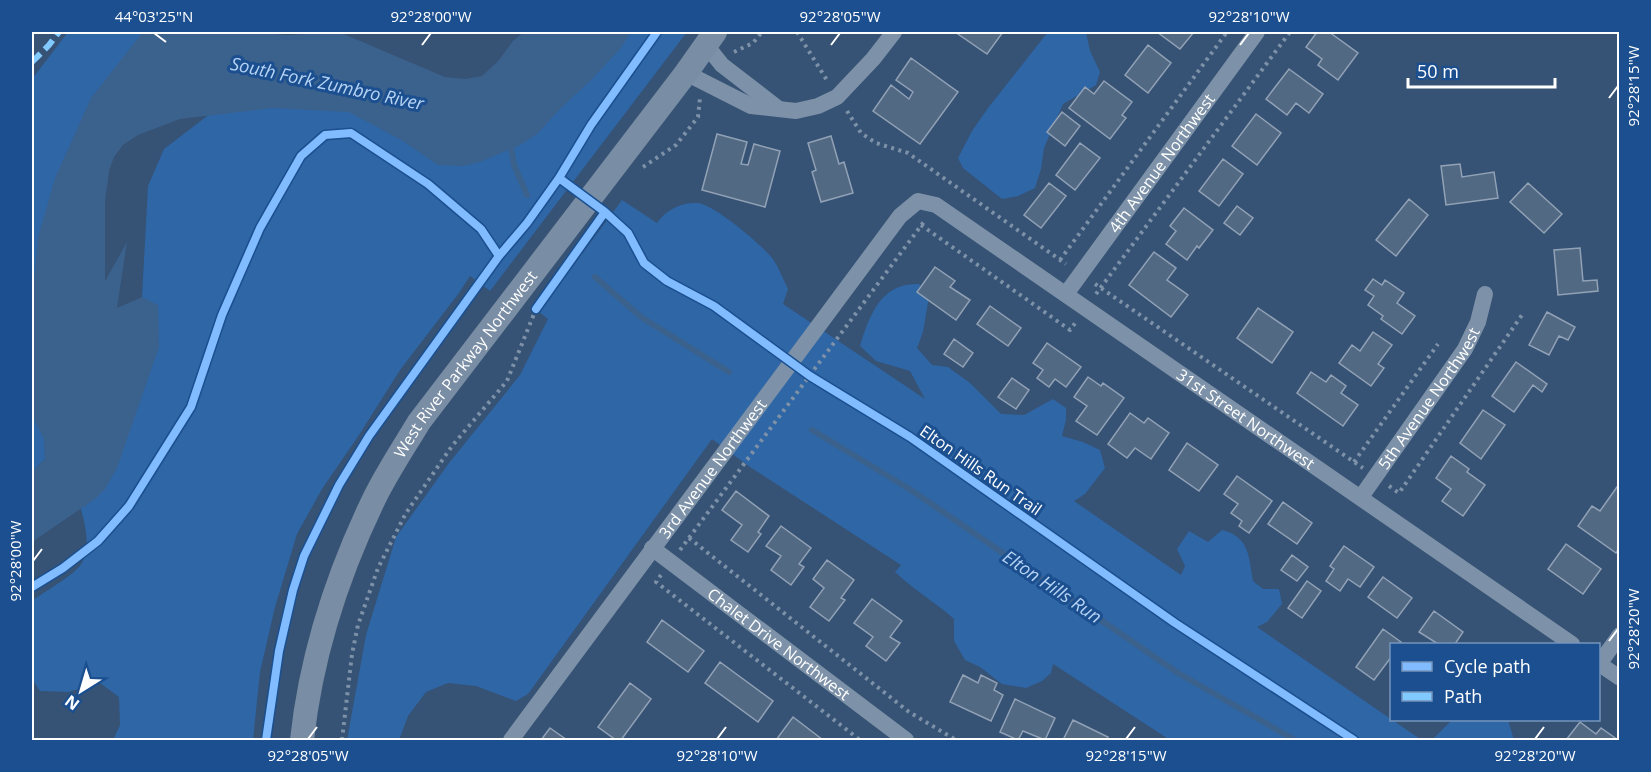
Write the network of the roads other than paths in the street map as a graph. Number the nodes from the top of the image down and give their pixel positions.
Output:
1 (894, 32) edge
2 (1257, 32) edge
3 (710, 38) edge
4 (686, 73) junction
5 (779, 109) junction
6 (918, 201) joint
7 (1066, 294) junction
8 (1485, 294) dead end
9 (1360, 497) junction
10 (652, 548) junction
11 (1620, 635) edge
12 (1569, 643) edge
13 (1600, 663) edge
14 (1600, 665) edge
15 (1620, 678) edge
16 (303, 741) edge
17 (511, 741) edge
18 (906, 741) edge

1 - 5 street
2 - 7 street, 4th Avenue Northwest
3 - 4 main road, West River Parkway Northwest
3 - 5 street
4 - 5 street
4 - 16 main road, West River Parkway Northwest
6 - 7 street, 31st Street Northwest
6 - 10 street, 3rd Avenue Northwest
7 - 9 street, 31st Street Northwest
8 - 9 street, 5th Avenue Northwest
9 - 12 street, 31st Street Northwest
10 - 17 street, 3rd Avenue Northwest
10 - 18 street, Chalet Drive Northwest
11 - 13 street
14 - 15 street

